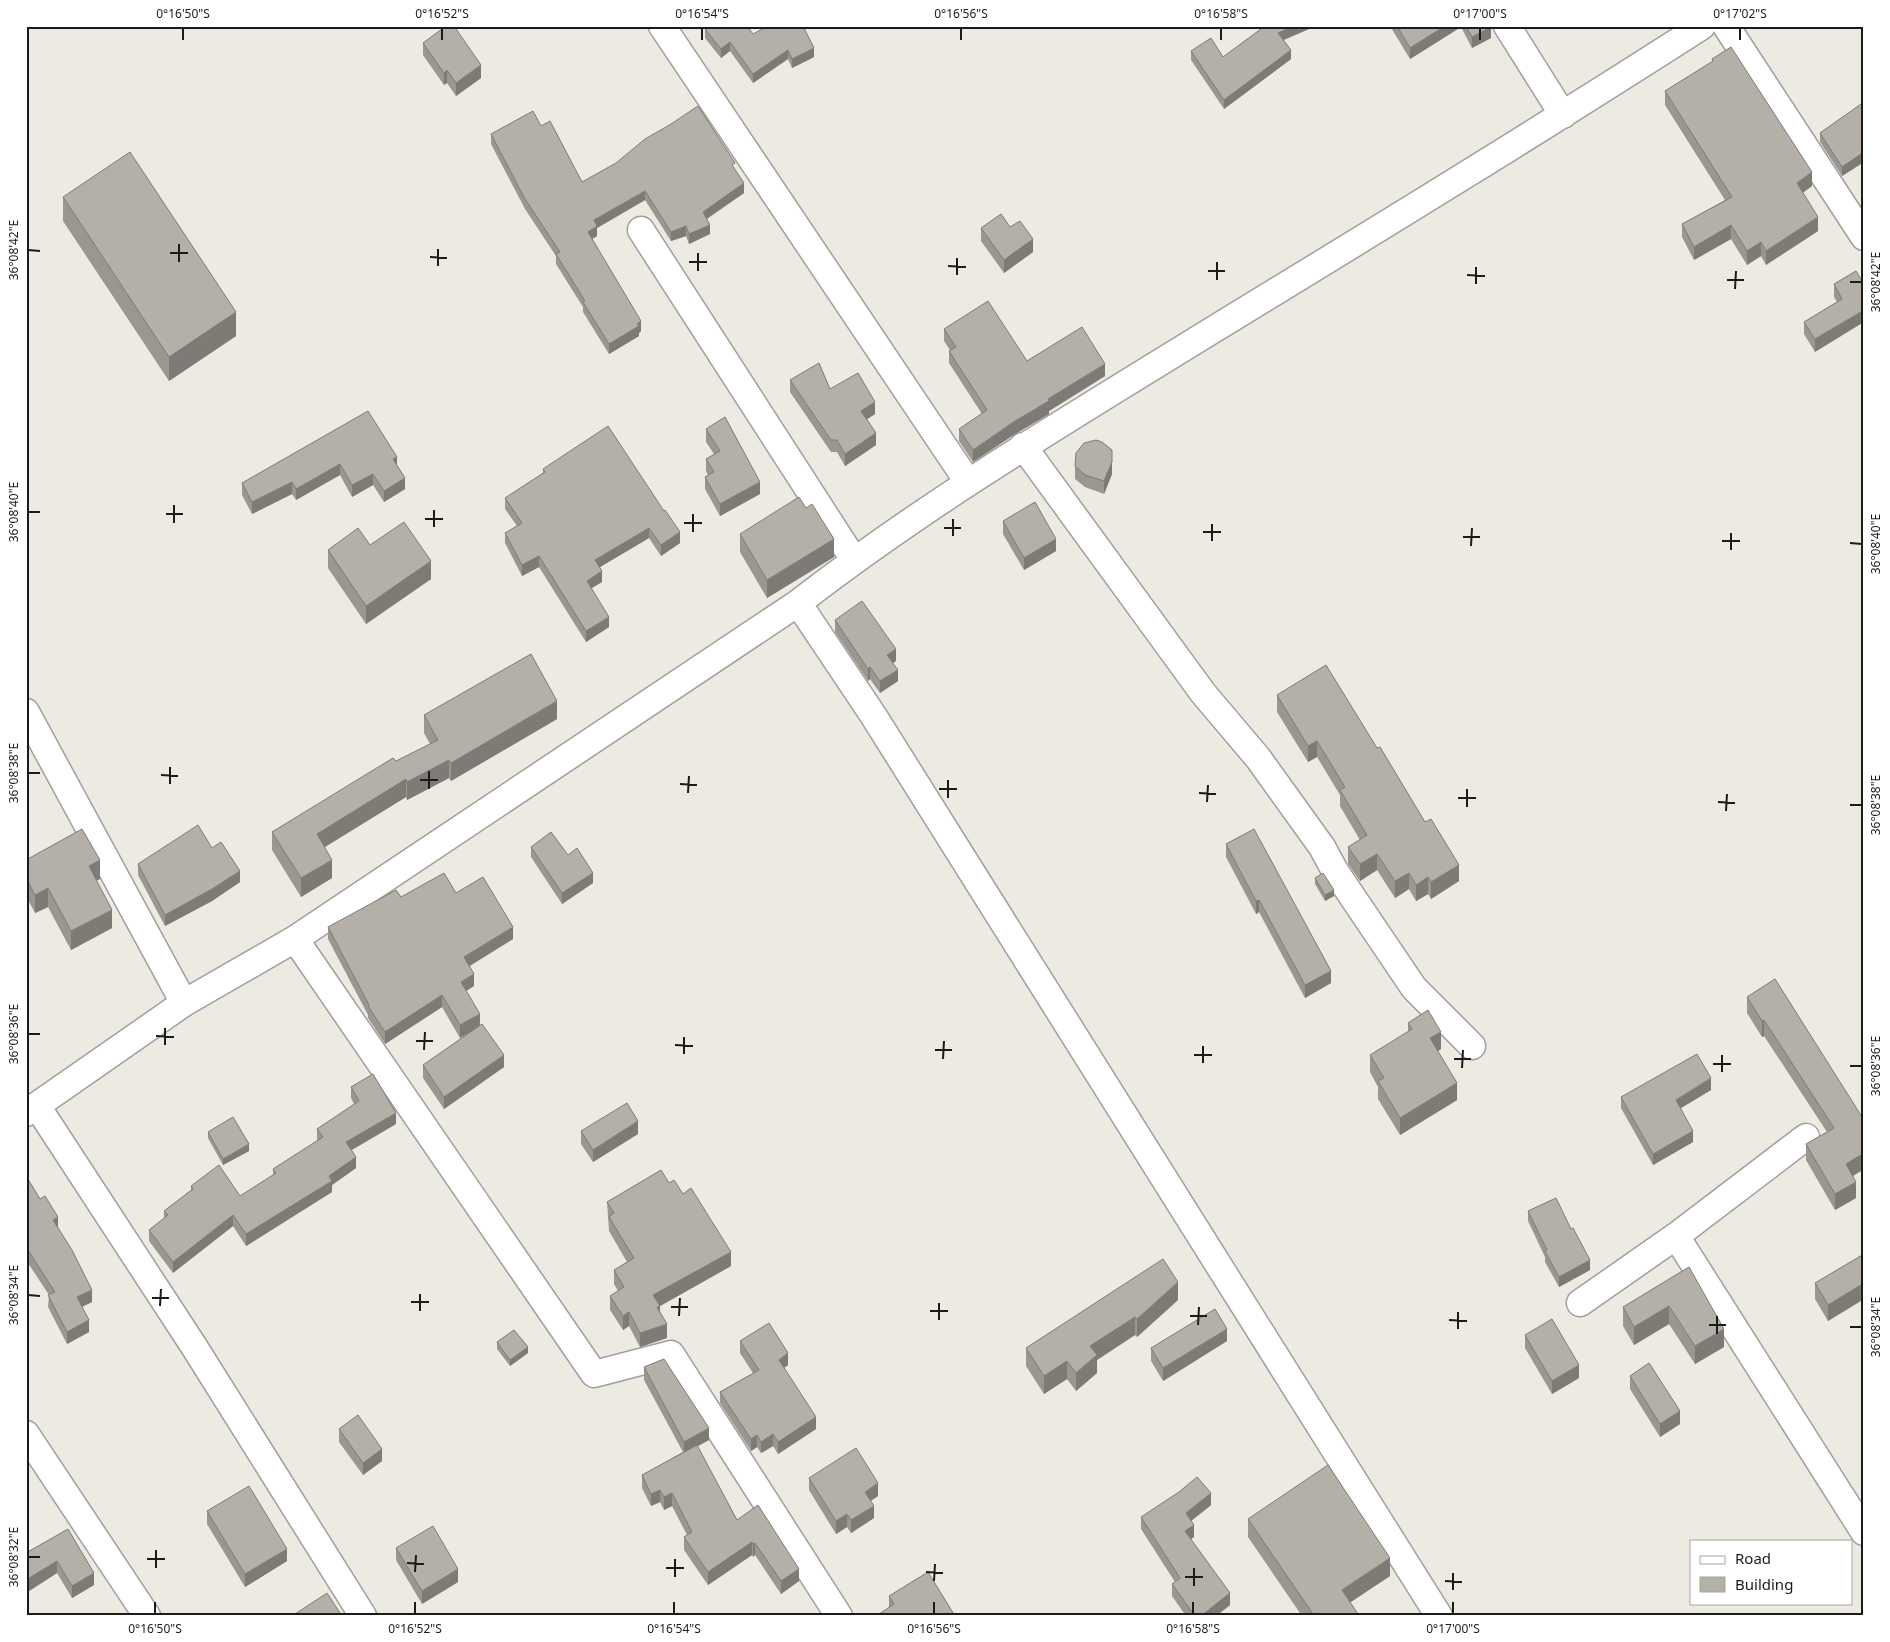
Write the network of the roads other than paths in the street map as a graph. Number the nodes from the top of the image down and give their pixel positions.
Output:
1 (662, 26) edge
2 (1507, 26) edge
3 (1702, 26) edge
4 (1726, 26) edge
5 (1563, 115) junction
6 (641, 230) dead end
7 (1864, 237) edge
8 (1023, 446) junction
9 (968, 482) junction
10 (854, 560) junction
11 (798, 603) junction
12 (26, 712) edge
13 (295, 939) junction
14 (184, 1003) junction
15 (1472, 1046) dead end
16 (31, 1110) edge
17 (1806, 1137) dead end
18 (1676, 1236) junction
19 (1580, 1303) dead end
20 (26, 1434) edge
21 (1864, 1532) edge
22 (148, 1616) edge
23 (363, 1616) edge
24 (839, 1616) edge
25 (1439, 1616) edge

1 - 9 street
2 - 5 street
3 - 5 street
4 - 7 street
5 - 8 street
6 - 10 street
8 - 9 street
8 - 15 street
9 - 10 street
10 - 11 street
11 - 13 street
11 - 25 street
12 - 14 street
13 - 14 street
13 - 24 street
14 - 16 street
16 - 23 street
17 - 18 street
18 - 19 street
18 - 21 street
20 - 22 street

